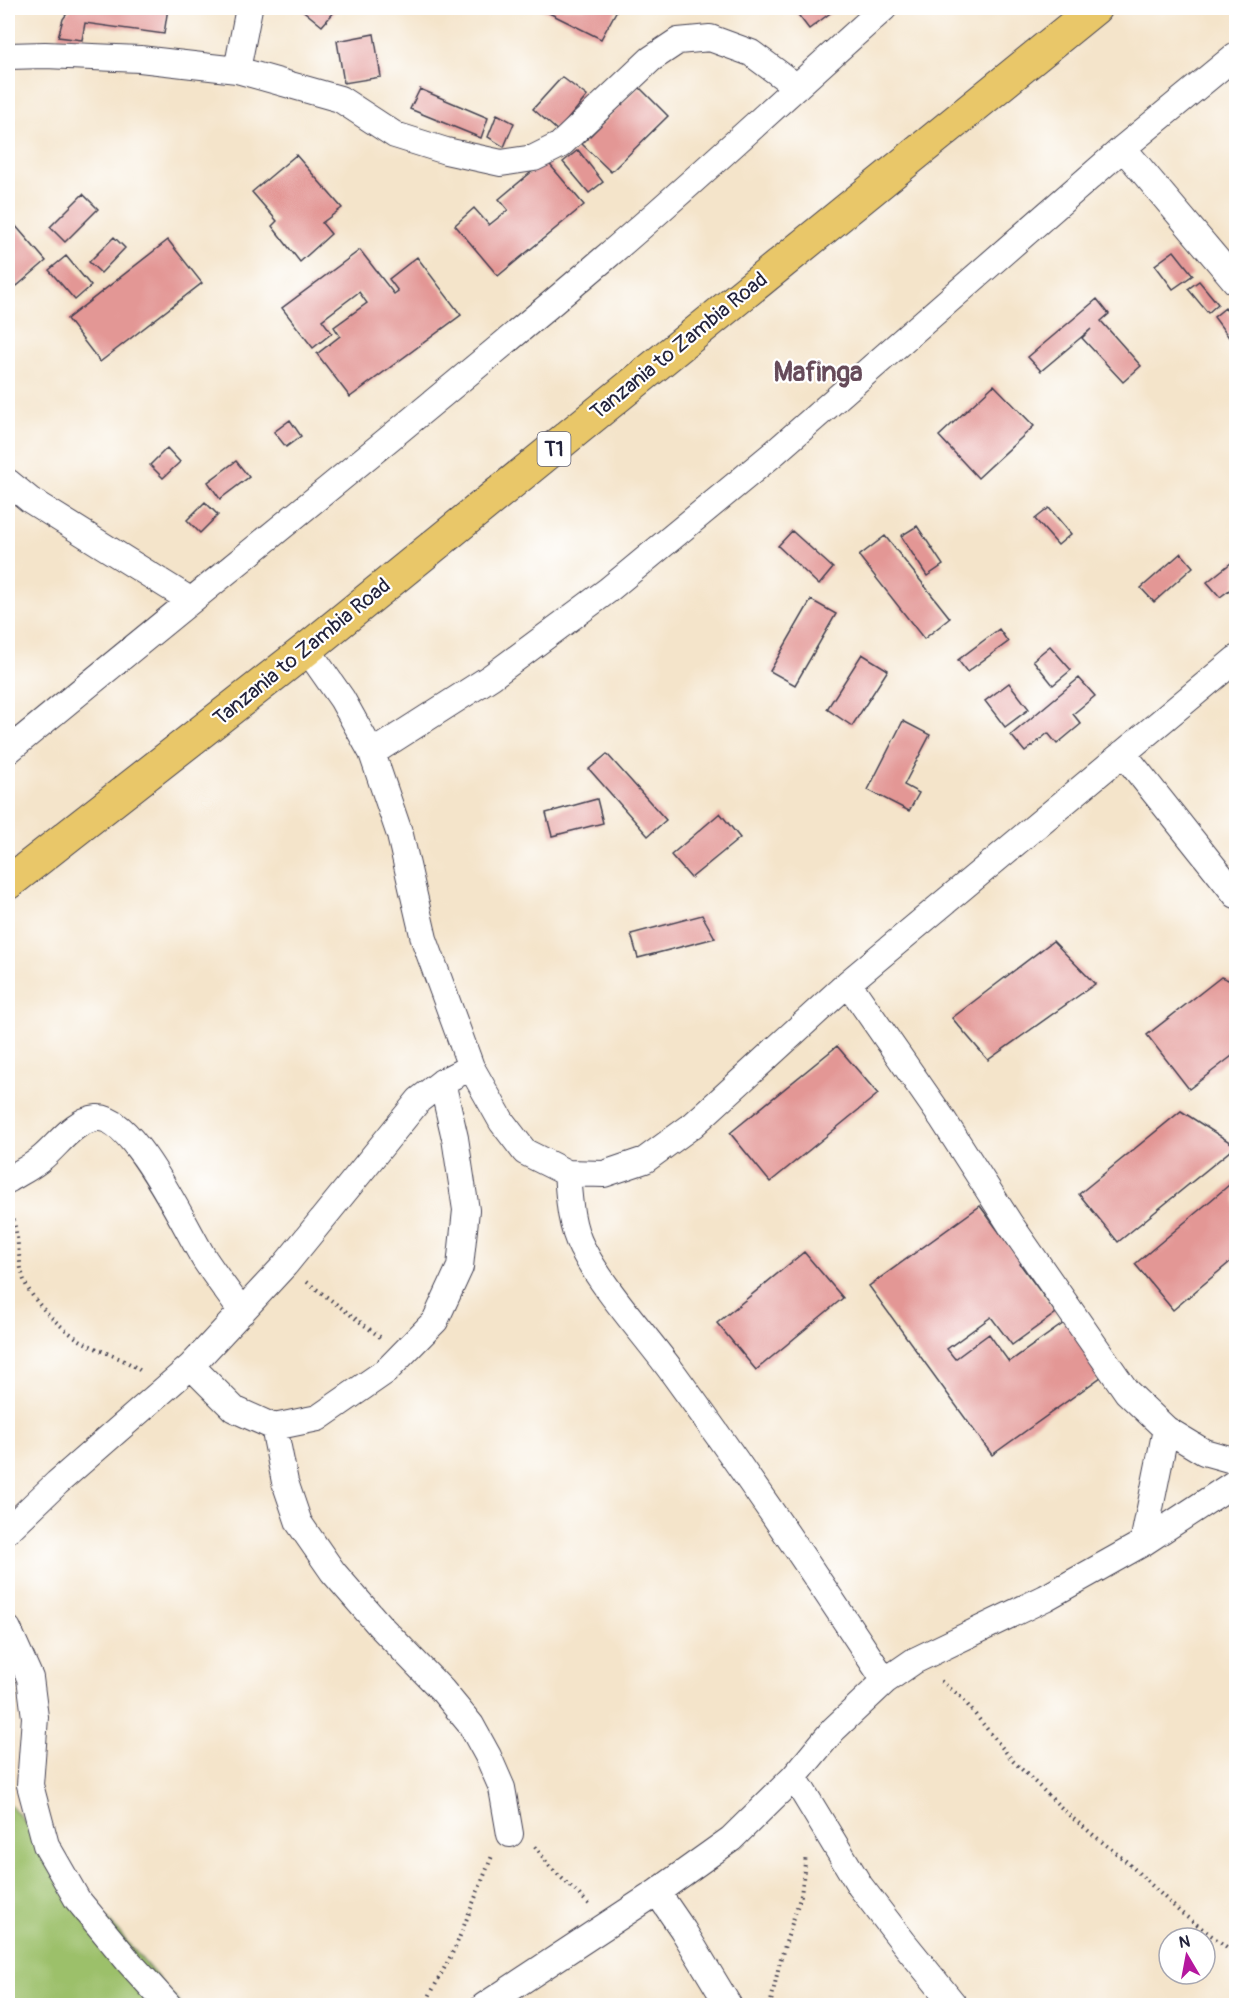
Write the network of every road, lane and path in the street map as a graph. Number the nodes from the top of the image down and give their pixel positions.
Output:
1 (249, 8) edge
2 (884, 8) edge
3 (1095, 8) edge
4 (1236, 55) edge
5 (8, 56) edge
6 (237, 70) junction
7 (796, 87) junction
8 (1123, 148) junction
9 (1236, 282) edge
10 (8, 482) edge
11 (190, 600) junction
12 (308, 649) junction
13 (1236, 659) edge
14 (8, 751) edge
15 (372, 753) junction
16 (1123, 753) junction
17 (8, 883) edge
18 (1236, 895) edge
19 (848, 984) junction
20 (471, 1067) junction
21 (442, 1082) junction
22 (567, 1173) junction
23 (8, 1180) edge
24 (8, 1208) edge
25 (285, 1265) junction
26 (242, 1312) junction
27 (404, 1354) junction
28 (191, 1366) junction
29 (162, 1392) junction
30 (274, 1427) junction
31 (1166, 1429) junction
32 (1236, 1461) edge
33 (1236, 1482) edge
34 (8, 1530) edge
35 (1143, 1543) junction
36 (8, 1629) edge
37 (914, 1660) junction
38 (885, 1682) junction
39 (794, 1777) junction
40 (816, 1814) junction
41 (510, 1834) junction
42 (657, 1892) junction
43 (614, 1921) junction
44 (1236, 1954) edge
45 (169, 2006) edge
46 (424, 2006) edge
47 (484, 2006) edge
48 (729, 2006) edge
49 (770, 2006) edge
50 (955, 2006) edge

1 - 6 street
2 - 7 street
3 - 12 highway, Tanzania to Zambia Road / T1
4 - 8 street
5 - 6 street
6 - 7 street
7 - 11 street
8 - 9 street
8 - 15 street
10 - 11 street
11 - 14 street
12 - 15 street
12 - 17 highway, Tanzania to Zambia Road / T1
13 - 16 street
15 - 20 street
16 - 18 street
16 - 19 street
19 - 22 street
19 - 31 street
20 - 21 street
20 - 22 street
21 - 25 street
21 - 27 street
22 - 38 street
23 - 26 street
24 - 29 path
25 - 26 street
25 - 27 path
26 - 28 street
27 - 30 street
28 - 29 street
28 - 30 street
29 - 34 street
30 - 41 street
31 - 32 street
31 - 35 street
33 - 35 street
35 - 37 street
36 - 45 street
37 - 38 street
37 - 44 path
38 - 39 street
39 - 40 street
39 - 42 street
40 - 49 path
40 - 50 street
41 - 43 path
41 - 46 path
42 - 43 street
42 - 48 street
43 - 47 street

